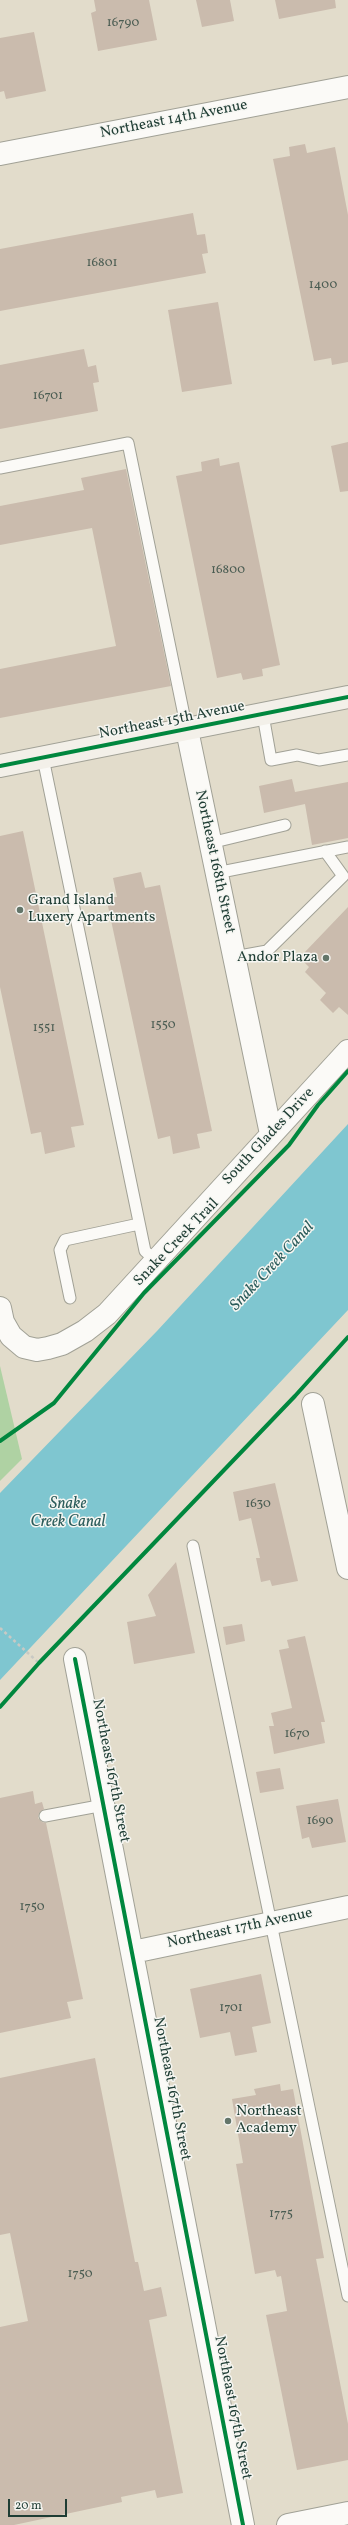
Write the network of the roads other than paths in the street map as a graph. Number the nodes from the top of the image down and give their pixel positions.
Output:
1 (348, 87) edge
2 (0, 154) edge
3 (0, 468) edge
4 (348, 697) edge
5 (263, 714) junction
6 (187, 730) junction
7 (348, 755) edge
8 (43, 758) junction
9 (0, 766) edge
10 (285, 825) dead end
11 (210, 843) junction
12 (348, 846) edge
13 (325, 851) junction
14 (216, 872) junction
15 (234, 957) junction
16 (348, 1051) edge
17 (271, 1134) junction
18 (139, 1224) junction
19 (156, 1261) junction
20 (70, 1298) dead end
21 (0, 1308) edge
22 (313, 1404) dead end
23 (193, 1546) dead end
24 (348, 1568) edge
25 (75, 1659) dead end
26 (104, 1805) junction
27 (45, 1816) dead end
28 (348, 1907) edge
29 (271, 1923) junction
30 (133, 1952) junction
31 (348, 2296) edge
32 (348, 2513) edge
33 (243, 2525) edge
34 (288, 2525) edge

1 - 2 street, Northeast 14th Avenue
3 - 6 lane
4 - 5 street, Northeast 15th Avenue
5 - 6 street, Northeast 15th Avenue
5 - 7 lane
6 - 8 street, Northeast 15th Avenue
6 - 11 street, Northeast 168th Street
8 - 9 street, Northeast 15th Avenue
8 - 18 lane
10 - 11 lane
11 - 14 street, Northeast 168th Street
12 - 13 lane
13 - 14 lane
13 - 15 lane
14 - 15 street, Northeast 168th Street
15 - 17 street, Northeast 168th Street
16 - 17 street, South Glades Drive
17 - 19 street, South Glades Drive
18 - 19 lane
18 - 20 lane
19 - 21 street, South Glades Drive
22 - 24 street
23 - 29 lane
25 - 26 street, Northeast 167th Street
26 - 27 lane
26 - 30 street, Northeast 167th Street
28 - 29 street, Northeast 17th Avenue
29 - 30 street, Northeast 17th Avenue
29 - 31 lane
30 - 33 street, Northeast 167th Street
32 - 34 street

